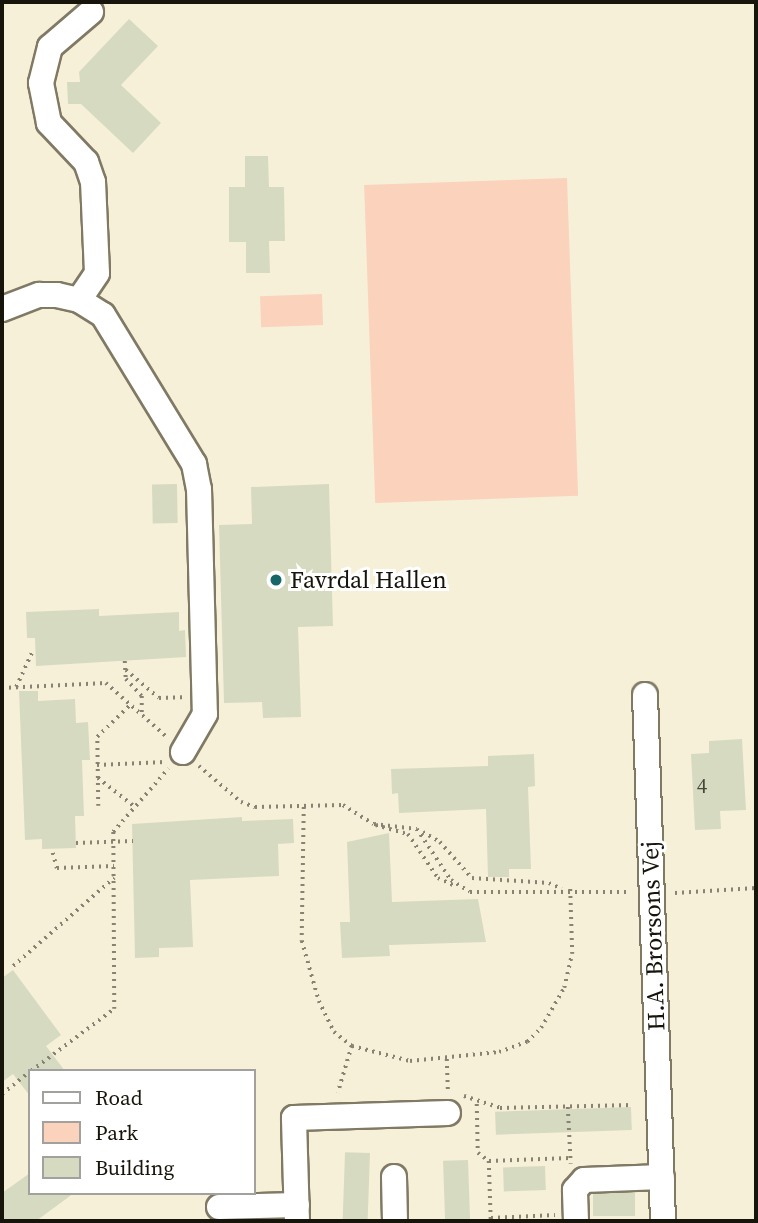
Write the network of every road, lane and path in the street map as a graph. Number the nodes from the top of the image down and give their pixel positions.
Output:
1 (91, 12) dead end
2 (79, 300) junction
3 (2, 309) edge
4 (33, 650) dead end
5 (125, 661) dead end
6 (126, 670) junction
7 (16, 687) junction
8 (2, 688) edge
9 (646, 695) dead end
10 (205, 696) junction
11 (130, 705) junction
12 (142, 715) junction
13 (178, 757) junction
14 (97, 765) junction
15 (98, 778) junction
16 (98, 806) dead end
17 (135, 807) junction
18 (304, 807) junction
19 (374, 824) junction
20 (417, 829) junction
21 (133, 841) dead end
22 (76, 843) dead end
23 (53, 853) dead end
24 (114, 866) junction
25 (114, 877) junction
26 (461, 888) junction
27 (756, 888) edge
28 (570, 889) junction
29 (564, 890) junction
30 (652, 894) junction
31 (13, 966) dead end
32 (352, 1046) junction
33 (447, 1059) junction
34 (33, 1069) edge
35 (28, 1073) edge
36 (447, 1086) junction
37 (2, 1094) edge
38 (477, 1104) junction
39 (633, 1105) dead end
40 (568, 1107) junction
41 (448, 1113) joint
42 (338, 1116) junction
43 (571, 1158) junction
44 (489, 1161) junction
45 (394, 1177) dead end
46 (662, 1177) junction
47 (219, 1208) dead end
48 (576, 1208) edge
49 (297, 1213) edge
50 (491, 1219) edge
51 (395, 1221) edge
52 (663, 1221) edge

1 - 2 street
2 - 3 street
2 - 10 street
4 - 7 path
5 - 6 path
6 - 10 path
6 - 12 path
7 - 8 path
7 - 11 path
9 - 30 street, H.A. Brorsons Vej
10 - 13 street
11 - 12 path
11 - 14 path
12 - 13 path
13 - 14 path
13 - 17 path
13 - 18 path
14 - 15 path
15 - 16 path
15 - 17 path
17 - 24 path
18 - 19 path
18 - 32 path
19 - 20 path
19 - 26 path
20 - 26 path
20 - 29 path
21 - 22 path, bridge
23 - 24 path
24 - 25 path
25 - 31 path
25 - 34 path
26 - 29 path
27 - 30 path
28 - 29 path
28 - 30 path
28 - 33 path
30 - 46 street, H.A. Brorsons Vej
32 - 33 path
32 - 42 path
33 - 36 path
35 - 37 path
36 - 38 path
36 - 41 path
38 - 40 path
38 - 44 path
39 - 40 path
40 - 43 path
41 - 42 street
42 - 49 street
43 - 44 path
43 - 48 path
44 - 50 path
45 - 51 street
46 - 48 street
46 - 52 street, H.A. Brorsons Vej
47 - 49 street
48 - 50 path

